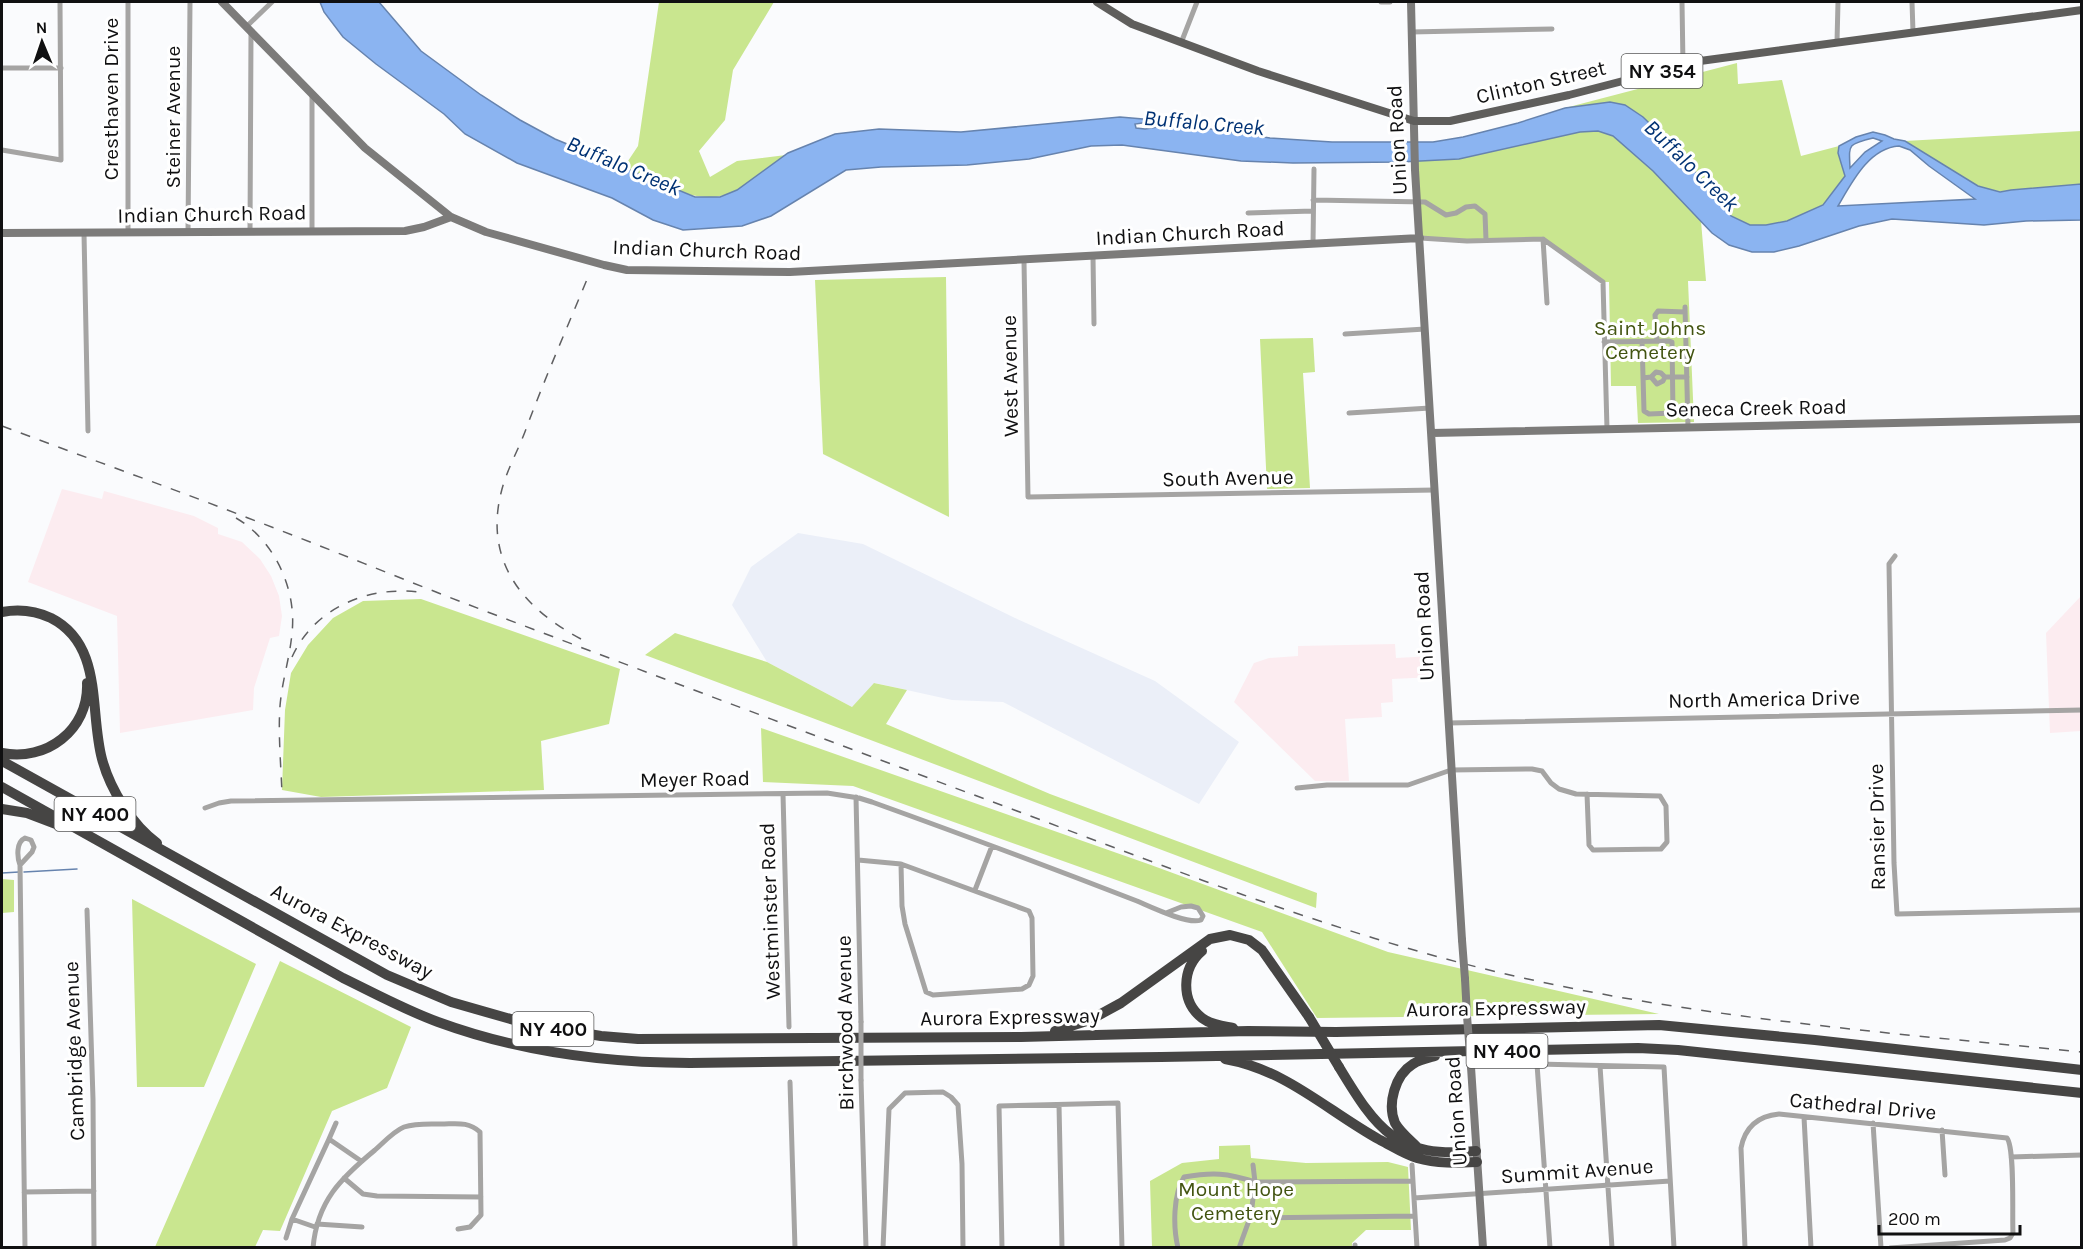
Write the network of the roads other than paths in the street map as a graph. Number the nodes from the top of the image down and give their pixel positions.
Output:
1 (60, 2) edge
2 (128, 2) edge
3 (190, 2) edge
4 (222, 2) edge
5 (272, 2) edge
6 (1097, 2) edge
7 (1197, 2) edge
8 (1381, 2) edge
9 (1390, 2) edge
10 (1411, 2) edge
11 (1682, 2) edge
12 (1838, 2) edge
13 (1912, 2) edge
14 (2082, 10) edge
15 (249, 29) junction
16 (1552, 29) dead end
17 (1411, 32) junction
18 (1913, 32) junction
19 (1837, 42) junction
20 (1181, 43) junction
21 (1683, 65) junction
22 (2, 68) edge
23 (61, 68) junction
24 (312, 95) junction
25 (1414, 126) junction
26 (2, 150) edge
27 (1314, 169) dead end
28 (1313, 200) junction
29 (1418, 202) junction
30 (1313, 211) junction
31 (1248, 213) dead end
32 (451, 217) junction
33 (312, 231) junction
34 (128, 232) junction
35 (188, 232) junction
36 (250, 232) junction
37 (2, 233) edge
38 (84, 233) junction
39 (1420, 238) junction
40 (1543, 239) junction
41 (1486, 240) junction
42 (1313, 244) junction
43 (1093, 257) junction
44 (1024, 261) junction
45 (1547, 303) dead end
46 (1094, 324) dead end
47 (1425, 329) junction
48 (1345, 334) dead end
49 (1642, 341) junction
50 (1657, 341) junction
51 (1604, 342) junction
52 (1651, 377) junction
53 (1665, 377) junction
54 (1673, 377) junction
55 (1687, 377) junction
56 (1643, 378) junction
57 (1430, 408) junction
58 (1349, 413) dead end
59 (2082, 419) edge
60 (1688, 427) junction
61 (1607, 429) junction
62 (88, 431) dead end
63 (1432, 433) junction
64 (1028, 490) joint
65 (1435, 490) junction
66 (1895, 556) dead end
67 (2, 612) edge
68 (2, 618) edge
69 (2082, 710) edge
70 (1891, 712) junction
71 (1448, 723) junction
72 (2, 753) edge
73 (2, 761) edge
74 (1451, 770) junction
75 (2, 787) edge
76 (1298, 788) dead end
77 (783, 794) junction
78 (1587, 794) junction
79 (856, 797) junction
80 (204, 808) dead end
81 (2, 809) edge
82 (86, 834) junction
83 (992, 846) junction
84 (858, 860) junction
85 (902, 864) junction
86 (20, 865) junction
87 (189, 866) junction
88 (975, 890) junction
89 (87, 910) dead end
90 (2082, 910) edge
91 (1166, 913) junction
92 (1306, 1017) junction
93 (789, 1027) dead end
94 (1248, 1031) junction
95 (1021, 1037) junction
96 (1449, 1052) junction
97 (1201, 1055) junction
98 (1600, 1065) junction
99 (1336, 1067) junction
100 (2082, 1070) edge
101 (790, 1082) dead end
102 (2082, 1093) edge
103 (1059, 1105) junction
104 (1804, 1117) junction
105 (1873, 1123) junction
106 (336, 1124) dead end
107 (1942, 1130) junction
108 (329, 1139) junction
109 (1394, 1148) junction
110 (1420, 1149) junction
111 (2082, 1155) edge
112 (1477, 1156) junction
113 (2011, 1156) junction
114 (361, 1161) junction
115 (1253, 1165) dead end
116 (1412, 1165) dead end
117 (1945, 1175) dead end
118 (344, 1178) junction
119 (1413, 1181) junction
120 (1670, 1181) junction
121 (1255, 1182) junction
122 (1608, 1186) junction
123 (1546, 1190) junction
124 (94, 1191) junction
125 (24, 1192) junction
126 (1479, 1195) junction
127 (482, 1197) junction
128 (1414, 1198) junction
129 (1415, 1216) junction
130 (1250, 1218) junction
131 (292, 1219) junction
132 (316, 1225) junction
133 (362, 1227) dead end
134 (458, 1229) dead end
135 (286, 1238) dead end
136 (1940, 1246) edge
137 (25, 1248) edge
138 (94, 1248) edge
139 (312, 1248) edge
140 (795, 1248) edge
141 (866, 1248) edge
142 (883, 1248) edge
143 (963, 1248) edge
144 (1002, 1248) edge
145 (1062, 1248) edge
146 (1122, 1248) edge
147 (1178, 1248) edge
148 (1239, 1248) edge
149 (1417, 1248) edge
150 (1483, 1248) edge
151 (1550, 1248) edge
152 (1612, 1248) edge
153 (1674, 1248) edge
154 (1745, 1248) edge
155 (1811, 1248) edge
156 (1881, 1248) edge
157 (1890, 1248) edge

1 - 23 street
2 - 34 street, Cresthaven Drive
3 - 35 street, Steiner Avenue
4 - 15 street
5 - 15 street
6 - 20 main road, Clinton Street / NY 354
7 - 20 street
8 - 9 street
10 - 17 street, Union Road
11 - 21 street
12 - 19 street
13 - 18 street
14 - 18 main road, Clinton Street / NY 354
15 - 24 street
15 - 36 street
16 - 17 street
17 - 25 street, Union Road
18 - 19 main road, Clinton Street / NY 354
19 - 21 main road, Clinton Street / NY 354
20 - 25 main road, Clinton Street / NY 354
21 - 25 main road, Clinton Street / NY 354
22 - 23 street
23 - 26 street
24 - 32 street
24 - 33 street
25 - 29 street, Union Road
27 - 28 street
28 - 29 street
28 - 30 street
29 - 39 street, Union Road
29 - 41 street
30 - 31 street
30 - 42 street
32 - 33 street, Indian Church Road
32 - 44 street, Indian Church Road
33 - 36 street, Indian Church Road
34 - 35 street, Indian Church Road
34 - 38 street, Indian Church Road
35 - 36 street, Indian Church Road
37 - 38 street, Indian Church Road
38 - 62 street
39 - 41 street
39 - 42 street, Indian Church Road
39 - 47 street, Union Road
40 - 41 street
40 - 45 street
40 - 51 street
42 - 43 street, Indian Church Road
43 - 44 street, Indian Church Road
43 - 46 street
44 - 64 street, West Avenue
47 - 48 street
47 - 57 street, Union Road
49 - 50 street
49 - 51 street
49 - 56 street
50 - 54 street
50 - 55 street
51 - 61 street
52 - 53 street
52 - 53 street
52 - 56 street
53 - 54 street
54 - 55 street
54 - 56 street
55 - 60 street
57 - 58 street
57 - 63 street, Union Road
59 - 60 street, Seneca Creek Road
60 - 61 street, Seneca Creek Road
61 - 63 street, Seneca Creek Road
63 - 65 street, Union Road
64 - 65 street, South Avenue
65 - 71 street, Union Road
66 - 70 street, Ransier Drive
67 - 87 highway
68 - 72 highway
69 - 70 street, North America Drive
70 - 71 street, North America Drive
70 - 90 street, Ransier Drive
71 - 74 street, Union Road
73 - 87 highway, Aurora Expressway / NY 400
74 - 76 street
74 - 78 street
74 - 112 street, Union Road, bridge
75 - 82 highway, Aurora Expressway / NY 400
77 - 79 street, Meyer Road
77 - 80 street, Meyer Road
77 - 93 street, Westminster Road
78 - 78 street
79 - 83 street, Meyer Road
79 - 84 street, Birchwood Avenue
81 - 82 highway
82 - 97 highway, Aurora Expressway / NY 400
83 - 88 street
83 - 91 street, Meyer Road
84 - 85 street
84 - 141 street, Birchwood Avenue, bridge
85 - 88 street
85 - 88 street
86 - 86 street
86 - 125 street
87 - 95 highway, Aurora Expressway / NY 400
89 - 124 street, Cambridge Avenue
91 - 91 street, Meyer Road
92 - 94 highway
92 - 95 highway
92 - 99 highway, bridge
94 - 95 highway, Aurora Expressway / NY 400
94 - 100 highway, Aurora Expressway / NY 400
96 - 97 highway, Aurora Expressway / NY 400
96 - 102 highway, Aurora Expressway / NY 400
96 - 110 highway
97 - 109 highway
98 - 120 street
98 - 122 street
98 - 123 street
99 - 109 highway
99 - 110 highway
101 - 140 street
103 - 144 street
103 - 145 street
103 - 146 street
104 - 105 street, Cathedral Drive
104 - 154 street, Cathedral Drive
104 - 155 street
105 - 107 street, Cathedral Drive
105 - 156 street
106 - 108 street
107 - 113 street, Cathedral Drive
107 - 117 street
108 - 114 street
108 - 131 street
109 - 112 highway
110 - 112 highway
111 - 113 street
112 - 126 street, Union Road
113 - 136 street
114 - 118 street
114 - 127 street
115 - 121 street
116 - 119 street
118 - 127 street
118 - 132 street
119 - 121 street
119 - 128 street
120 - 122 street, Summit Avenue
120 - 153 street
121 - 130 street
121 - 147 street
122 - 123 street, Summit Avenue
122 - 152 street
123 - 126 street, Summit Avenue
123 - 151 street
124 - 125 street
124 - 138 street, Cambridge Avenue
125 - 137 street
126 - 128 street, Summit Avenue
126 - 150 street, Union Road
127 - 134 street
128 - 129 street
129 - 130 street
129 - 149 street
130 - 148 street
131 - 132 street
131 - 135 street
132 - 133 street
132 - 139 street
136 - 157 street
142 - 143 street

